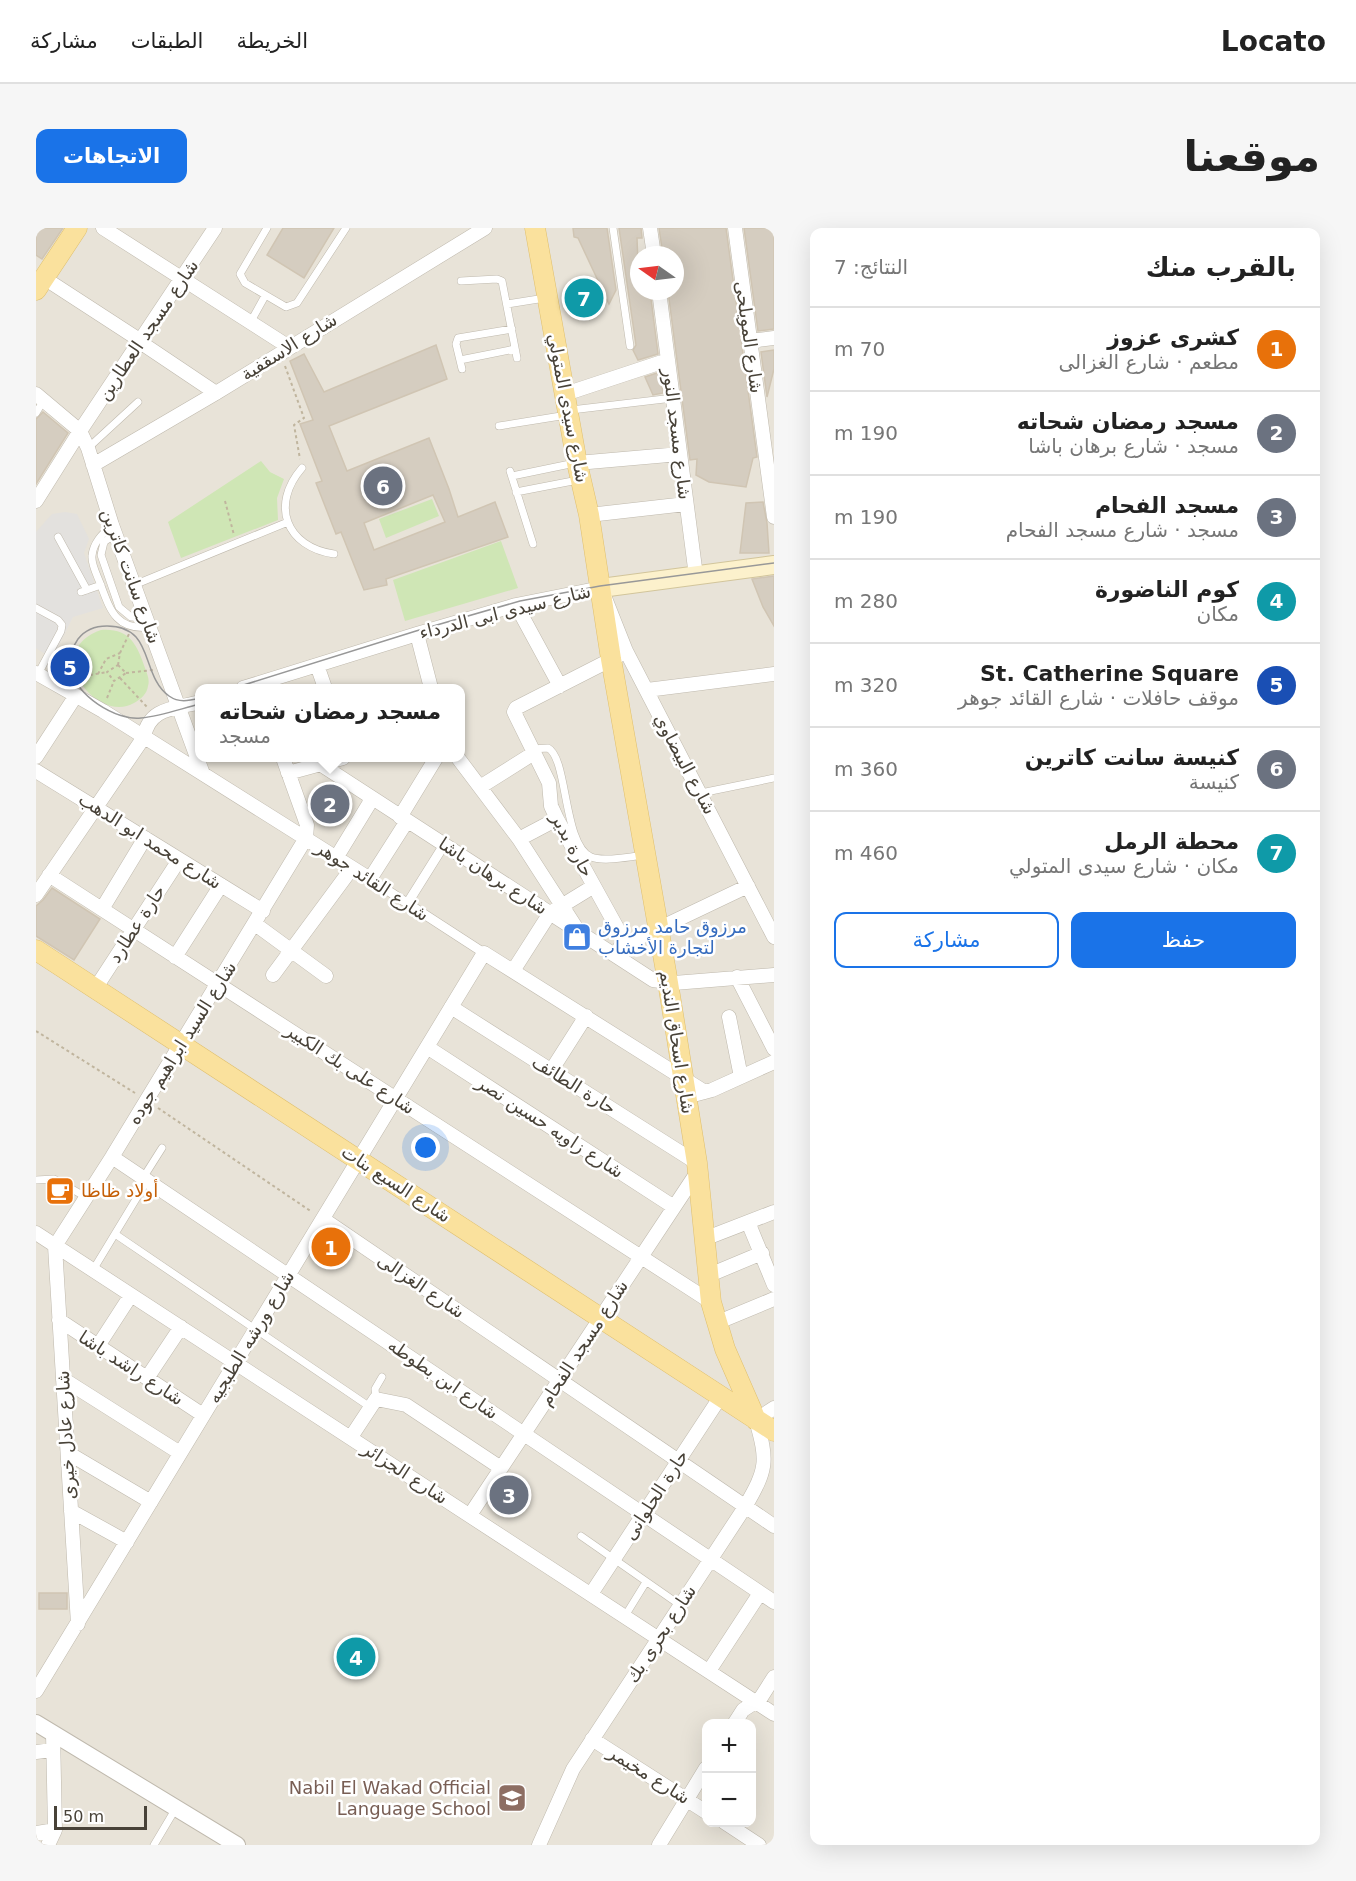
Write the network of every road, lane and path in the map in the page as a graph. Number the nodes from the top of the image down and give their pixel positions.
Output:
1 (77, 228) edge
2 (103, 228) edge
3 (215, 228) edge
4 (267, 228) edge
5 (346, 228) edge
6 (485, 228) edge
7 (535, 228) edge
8 (613, 228) edge
9 (650, 228) edge
10 (735, 228) edge
11 (653, 246) edge
12 (182, 280) junction
13 (461, 281) dead end
14 (40, 284) edge
15 (265, 296) junction
16 (548, 297) junction
17 (660, 300) edge
18 (507, 304) junction
19 (250, 323) junction
20 (512, 329) junction
21 (774, 338) edge
22 (141, 341) junction
23 (749, 341) junction
24 (630, 346) dead end
25 (515, 349) junction
26 (284, 350) junction
27 (517, 358) dead end
28 (459, 360) junction
29 (668, 360) junction
30 (462, 369) dead end
31 (216, 393) junction
32 (40, 397) edge
33 (673, 398) junction
34 (138, 402) dead end
35 (567, 406) junction
36 (36, 413) edge
37 (499, 426) dead end
38 (80, 431) junction
39 (769, 443) edge
40 (88, 448) junction
41 (680, 454) junction
42 (93, 465) junction
43 (302, 468) joint
44 (579, 471) junction
45 (516, 492) junction
46 (36, 501) edge
47 (225, 501) dead end
48 (686, 504) junction
49 (589, 515) junction
50 (774, 517) edge
51 (288, 522) junction
52 (113, 530) junction
53 (58, 537) dead end
54 (236, 543) junction
55 (533, 544) dead end
56 (334, 554) dead end
57 (774, 565) edge
58 (696, 576) junction
59 (101, 585) junction
60 (134, 585) junction
61 (600, 588) junction
62 (516, 605) junction
63 (36, 608) edge
64 (149, 622) junction
65 (131, 626) junction
66 (417, 634) junction
67 (120, 653) junction
68 (619, 655) junction
69 (118, 665) junction
70 (317, 665) junction
71 (164, 666) junction
72 (107, 672) junction
73 (126, 673) junction
74 (98, 674) junction
75 (40, 675) edge
76 (774, 675) edge
77 (120, 678) junction
78 (114, 681) junction
79 (263, 684) edge
80 (324, 684) edge
81 (430, 684) edge
82 (560, 686) junction
83 (647, 690) junction
84 (75, 696) junction
85 (195, 703) edge
86 (179, 708) junction
87 (103, 711) junction
88 (155, 715) junction
89 (144, 737) junction
90 (533, 751) junction
91 (195, 752) edge
92 (36, 757) edge
93 (199, 762) edge
94 (284, 762) edge
95 (328, 762) edge
96 (434, 762) edge
97 (461, 762) edge
98 (320, 764) junction
99 (36, 771) edge
100 (288, 773) junction
101 (203, 774) junction
102 (774, 778) edge
103 (480, 787) junction
104 (701, 793) junction
105 (372, 799) junction
106 (96, 808) junction
107 (404, 819) junction
108 (557, 819) junction
109 (145, 838) junction
110 (306, 838) junction
111 (519, 839) junction
112 (444, 845) junction
113 (645, 855) junction
114 (336, 858) junction
115 (179, 860) junction
116 (352, 868) junction
117 (49, 875) junction
118 (370, 879) junction
119 (221, 885) junction
120 (594, 886) junction
121 (748, 886) junction
122 (36, 895) edge
123 (407, 904) junction
124 (562, 905) junction
125 (102, 909) junction
126 (263, 911) junction
127 (550, 913) junction
128 (255, 924) junction
129 (657, 928) junction
130 (134, 930) junction
131 (580, 933) junction
132 (774, 937) edge
133 (626, 944) junction
134 (291, 950) junction
135 (610, 952) junction
136 (484, 953) junction
137 (38, 956) edge
138 (176, 957) junction
139 (513, 971) junction
140 (273, 975) dead end
141 (774, 975) edge
142 (326, 976) dead end
143 (737, 977) junction
144 (668, 983) junction
145 (218, 984) junction
146 (95, 989) junction
147 (451, 1007) junction
148 (586, 1016) junction
149 (729, 1017) dead end
150 (36, 1031) edge
151 (181, 1044) junction
152 (426, 1047) junction
153 (774, 1049) edge
154 (774, 1062) edge
155 (551, 1071) junction
156 (741, 1077) junction
157 (684, 1087) junction
158 (396, 1098) junction
159 (147, 1100) junction
160 (162, 1148) dead end
161 (112, 1157) junction
162 (358, 1160) junction
163 (698, 1167) junction
164 (145, 1179) junction
165 (36, 1180) edge
166 (86, 1197) junction
167 (674, 1207) junction
168 (774, 1212) edge
169 (323, 1219) junction
170 (748, 1222) junction
171 (36, 1233) edge
172 (115, 1234) junction
173 (704, 1239) junction
174 (55, 1246) junction
175 (762, 1253) junction
176 (641, 1258) junction
177 (93, 1270) junction
178 (288, 1276) junction
179 (707, 1276) junction
180 (774, 1286) edge
181 (131, 1295) junction
182 (774, 1299) edge
183 (711, 1302) junction
184 (601, 1317) junction
185 (59, 1320) junction
186 (716, 1323) junction
187 (181, 1327) junction
188 (256, 1329) junction
189 (98, 1346) junction
190 (236, 1363) junction
191 (382, 1377) dead end
192 (147, 1378) junction
193 (63, 1379) junction
194 (559, 1380) junction
195 (721, 1396) junction
196 (373, 1403) junction
197 (774, 1408) edge
198 (203, 1415) junction
199 (756, 1420) junction
200 (774, 1431) edge
201 (525, 1433) junction
202 (351, 1437) junction
203 (68, 1453) junction
204 (180, 1454) junction
205 (678, 1461) junction
206 (501, 1468) junction
207 (769, 1474) edge
208 (151, 1502) junction
209 (745, 1507) junction
210 (71, 1511) junction
211 (470, 1515) junction
212 (642, 1515) junction
213 (774, 1526) edge
214 (581, 1536) dead end
215 (127, 1542) junction
216 (613, 1559) junction
217 (709, 1560) junction
218 (646, 1582) junction
219 (760, 1593) junction
220 (591, 1594) junction
221 (774, 1602) edge
222 (680, 1605) junction
223 (625, 1616) junction
224 (78, 1623) junction
225 (658, 1638) junction
226 (709, 1671) junction
227 (774, 1677) edge
228 (36, 1691) edge
229 (755, 1702) junction
230 (774, 1714) edge
231 (738, 1719) edge
232 (36, 1723) edge
233 (592, 1739) junction
234 (52, 1741) junction
235 (36, 1752) edge
236 (703, 1773) edge
237 (687, 1799) junction
238 (176, 1808) junction
239 (702, 1809) edge
240 (732, 1827) edge
241 (55, 1830) junction
242 (36, 1833) edge
243 (48, 1845) edge
244 (154, 1845) edge
245 (237, 1845) edge
246 (539, 1845) edge
247 (659, 1845) edge
248 (759, 1845) edge

1 - 14 main road
2 - 12 street
3 - 12 street, شارع مسجد العطارين
4 - 15 lane
5 - 15 lane
6 - 26 street, شارع الاسقفية
7 - 16 main road, شارع سيدى المتولي
8 - 24 lane
9 - 11 street
10 - 23 street, شارع المويلحى
12 - 19 street
12 - 22 street, شارع مسجد العطارين
13 - 18 lane
14 - 22 street
15 - 19 lane
16 - 18 lane
16 - 35 main road, شارع سيدى المتولي
17 - 29 street, شارع مسجد النور
18 - 20 lane
19 - 26 street
20 - 25 lane
20 - 28 lane
21 - 23 street
22 - 31 street
22 - 38 street, شارع مسجد العطارين
23 - 39 street, شارع المويلحى
25 - 27 lane
25 - 28 lane
26 - 31 street, شارع الاسقفية
26 - 43 path
28 - 30 lane
29 - 33 street, شارع مسجد النور
29 - 35 street
31 - 42 street, شارع الاسقفية
32 - 36 lane
32 - 38 street, شارع سانت كاترين
33 - 35 lane
33 - 41 street, شارع مسجد النور
34 - 40 lane
35 - 37 lane
35 - 44 main road, شارع سيدى المتولي
38 - 40 street, شارع سانت كاترين
38 - 46 street, شارع مسجد العطارين
39 - 50 street, شارع المويلحى
40 - 42 street, شارع سانت كاترين
41 - 44 street
41 - 48 street, شارع مسجد النور
42 - 52 street, شارع سانت كاترين
43 - 51 lane
44 - 45 lane
44 - 45 lane
44 - 49 main road, شارع سيدى المتولي
45 - 55 lane
47 - 54 path
48 - 49 street
48 - 58 street, شارع مسجد النور
49 - 61 main road, شارع سيدى المتولي
51 - 54 lane
51 - 56 lane
52 - 59 lane
52 - 60 street, شارع سانت كاترين
52 - 64 lane
53 - 59 lane
54 - 60 lane
57 - 58 main road, شارع سيدى ابى الدرداء
58 - 61 main road, شارع سيدى ابى الدرداء
59 - 65 lane
60 - 64 street, شارع سانت كاترين
61 - 62 street, شارع سيدى ابى الدرداء
61 - 68 main road, شارع اسحاق النديم
62 - 66 street, شارع سيدى ابى الدرداء
62 - 82 street
63 - 75 lane
64 - 65 lane
64 - 71 street, شارع سانت كاترين
65 - 67 path
66 - 70 street, شارع سيدى ابى الدرداء
66 - 81 street
67 - 69 path
67 - 74 path
68 - 82 street
68 - 83 street, شارع البيضاوي
68 - 113 main road, شارع اسحاق النديم
69 - 72 path
69 - 73 path
70 - 79 street, شارع سيدى ابى الدرداء
70 - 80 street
71 - 73 path
71 - 86 street, شارع سانت كاترين
72 - 74 path
72 - 78 path
73 - 77 path
74 - 75 path
75 - 84 street, شارع القائد جوهر
76 - 83 street
77 - 78 path
77 - 88 path
78 - 87 path
82 - 90 street, حارة بدير
83 - 104 street, شارع البيضاوي
84 - 87 street, شارع القائد جوهر
84 - 92 street
85 - 86 street
86 - 88 street
86 - 91 street, شارع سانت كاترين
87 - 89 street, شارع القائد جوهر
88 - 89 street
89 - 101 street, شارع القائد جوهر
89 - 106 street
90 - 103 street
90 - 108 street, حارة بدير
90 - 113 lane
93 - 101 street, شارع سانت كاترين
94 - 100 street
95 - 98 street
96 - 107 street
97 - 103 street
98 - 100 street
98 - 105 street, شارع برهان باشا
99 - 106 street, شارع محمد ابو الدهب
100 - 110 street
101 - 110 street, شارع القائد جوهر
102 - 104 lane
103 - 111 street
104 - 121 street, شارع البيضاوي
105 - 107 street, شارع برهان باشا
105 - 114 street
106 - 109 street, شارع محمد ابو الدهب
106 - 117 street
107 - 112 street, شارع برهان باشا
107 - 118 street
108 - 111 street
108 - 120 street, حارة بدير
109 - 115 street, شارع محمد ابو الدهب
109 - 125 street
110 - 114 street, شارع القائد جوهر
110 - 126 street, شارع السيد ابراهيم جوده
111 - 124 street
112 - 123 street
112 - 127 street, شارع برهان باشا
113 - 129 main road, شارع اسحاق النديم
114 - 116 street, شارع القائد جوهر
115 - 119 street, شارع محمد ابو الدهب
115 - 130 street, حارة عطارد
116 - 118 street, شارع القائد جوهر
116 - 134 street
117 - 122 street
117 - 125 street, شارع على بك الكبير
118 - 123 street, شارع القائد جوهر
119 - 126 street, شارع محمد ابو الدهب
119 - 138 street
120 - 124 street
120 - 133 street, حارة بدير
121 - 129 street
121 - 132 street, شارع البيضاوي
123 - 136 street, شارع القائد جوهر
124 - 127 street
124 - 131 street
125 - 130 street, شارع على بك الكبير
126 - 128 street, شارع السيد ابراهيم جوده
127 - 131 street, شارع برهان باشا
127 - 139 street
128 - 134 street
128 - 145 street, شارع السيد ابراهيم جوده
129 - 133 street
129 - 144 main road, شارع اسحاق النديم
130 - 138 street, شارع على بك الكبير
130 - 146 street, حارة عطارد
131 - 135 street, شارع برهان باشا
133 - 135 street
134 - 140 street
134 - 142 street
135 - 144 street, شارع برهان باشا
136 - 139 street, شارع القائد جوهر
136 - 147 street, شارع ورشه الطبجيه
137 - 146 main road, شارع السبع بنات
138 - 145 street, شارع على بك الكبير
139 - 148 street, شارع القائد جوهر
141 - 143 street
143 - 144 street
143 - 153 street
144 - 157 main road, شارع اسحاق النديم
145 - 151 street, شارع السيد ابراهيم جوده
145 - 158 street, شارع على بك الكبير
146 - 151 main road, شارع السبع بنات
147 - 152 street, شارع ورشه الطبجيه
147 - 155 street, حارة الطائف
148 - 155 street
148 - 157 street, شارع القائد جوهر
149 - 156 street
150 - 159 path
151 - 159 street, شارع السيد ابراهيم جوده
151 - 162 main road, شارع السبع بنات
152 - 158 street, شارع ورشه الطبجيه
152 - 167 street, شارع زاويه حسين نصر
154 - 156 street
155 - 163 street, حارة الطائف
156 - 157 street, شارع القائد جوهر
157 - 163 main road, شارع اسحاق النديم
158 - 162 street, شارع ورشه الطبجيه
158 - 176 street, شارع على بك الكبير
159 - 161 street, شارع السيد ابراهيم جوده
159 - 169 path
160 - 164 lane
161 - 164 street, شارع ابن بطوطه
161 - 166 street, شارع السيد ابراهيم جوده
162 - 169 street, شارع ورشه الطبجيه
162 - 184 main road, شارع السبع بنات
163 - 167 street, شارع مسجد الفحام
163 - 173 main road, شارع اسحاق النديم
164 - 172 lane
164 - 178 street, شارع ابن بطوطه
165 - 166 lane
166 - 174 street, شارع السيد ابراهيم جوده
167 - 176 street, شارع مسجد الفحام
168 - 170 street
169 - 178 street, شارع ورشه الطبجيه
169 - 194 street, شارع الغزالى
170 - 173 street
170 - 175 street
171 - 174 street, شارع الجزائر
172 - 177 lane
172 - 188 lane
173 - 179 main road, شارع اسحاق النديم
174 - 177 street, شارع الجزائر
174 - 185 street, شارع عادل خيرى
175 - 179 street
175 - 180 street
176 - 183 street, شارع على بك الكبير
176 - 184 street, شارع مسجد الفحام
177 - 181 street, شارع الجزائر
178 - 188 street, شارع ورشه الطبجيه
178 - 201 street, شارع ابن بطوطه
179 - 183 main road, شارع اسحاق النديم
181 - 187 street, شارع الجزائر
181 - 189 street
182 - 186 street
183 - 186 main road, شارع اسحاق النديم
184 - 194 street, شارع مسجد الفحام
184 - 195 main road, شارع السبع بنات
185 - 189 street, شارع راشد باشا
185 - 193 street, شارع عادل خيرى
186 - 199 main road, شارع اسحاق النديم
187 - 190 street, شارع الجزائر
187 - 192 street
188 - 190 street, شارع ورشه الطبجيه
188 - 196 lane
189 - 192 street, شارع راشد باشا
190 - 198 street, شارع ورشه الطبجيه
190 - 202 street, شارع الجزائر
191 - 196 lane
192 - 198 street, شارع راشد باشا
193 - 203 street, شارع عادل خيرى
193 - 204 street
194 - 201 street, شارع مسجد الفحام
194 - 205 street, شارع الغزالى
195 - 199 main road, شارع السبع بنات
195 - 205 street, حارة الحلوانى
196 - 202 street
196 - 206 street
197 - 199 street
198 - 204 street, شارع ورشه الطبجيه
199 - 200 main road, شارع السبع بنات
199 - 207 street, شارع بحرى بك
201 - 206 street, شارع مسجد الفحام
201 - 212 street, شارع ابن بطوطه
202 - 211 street, شارع الجزائر
203 - 208 street
203 - 210 street, شارع عادل خيرى
204 - 208 street, شارع ورشه الطبجيه
205 - 209 street, شارع الغزالى
205 - 212 street, حارة الحلوانى
206 - 211 street, شارع مسجد الفحام
207 - 209 street, شارع بحرى بك
208 - 215 street, شارع ورشه الطبجيه
209 - 213 street, شارع الغزالى
209 - 217 street, شارع بحرى بك
210 - 215 street
210 - 224 street, شارع عادل خيرى
211 - 220 street, شارع الجزائر
212 - 216 street, حارة الحلوانى
212 - 217 street, شارع ابن بطوطه
214 - 216 lane
215 - 224 street, شارع ورشه الطبجيه
216 - 218 lane
216 - 220 street, حارة الحلوانى
217 - 219 street, شارع ابن بطوطه
217 - 222 street, شارع بحرى بك
218 - 222 lane
218 - 223 lane
219 - 221 street, شارع ابن بطوطه
219 - 226 street
220 - 223 street, شارع الجزائر
222 - 225 street, شارع بحرى بك
223 - 225 street, شارع الجزائر
224 - 228 street, شارع ورشه الطبجيه
225 - 226 street, شارع الجزائر
225 - 233 street, شارع بحرى بك
226 - 229 street, شارع الجزائر
227 - 229 street
229 - 230 street, شارع الجزائر
229 - 231 street
232 - 234 street
233 - 237 street, شارع مخيمر
233 - 246 street, شارع بحرى بك
234 - 235 street
234 - 238 street
234 - 241 street
236 - 237 street
237 - 239 street, شارع مخيمر
237 - 247 street
238 - 244 lane
238 - 245 street
240 - 248 street
241 - 242 street
241 - 243 street

